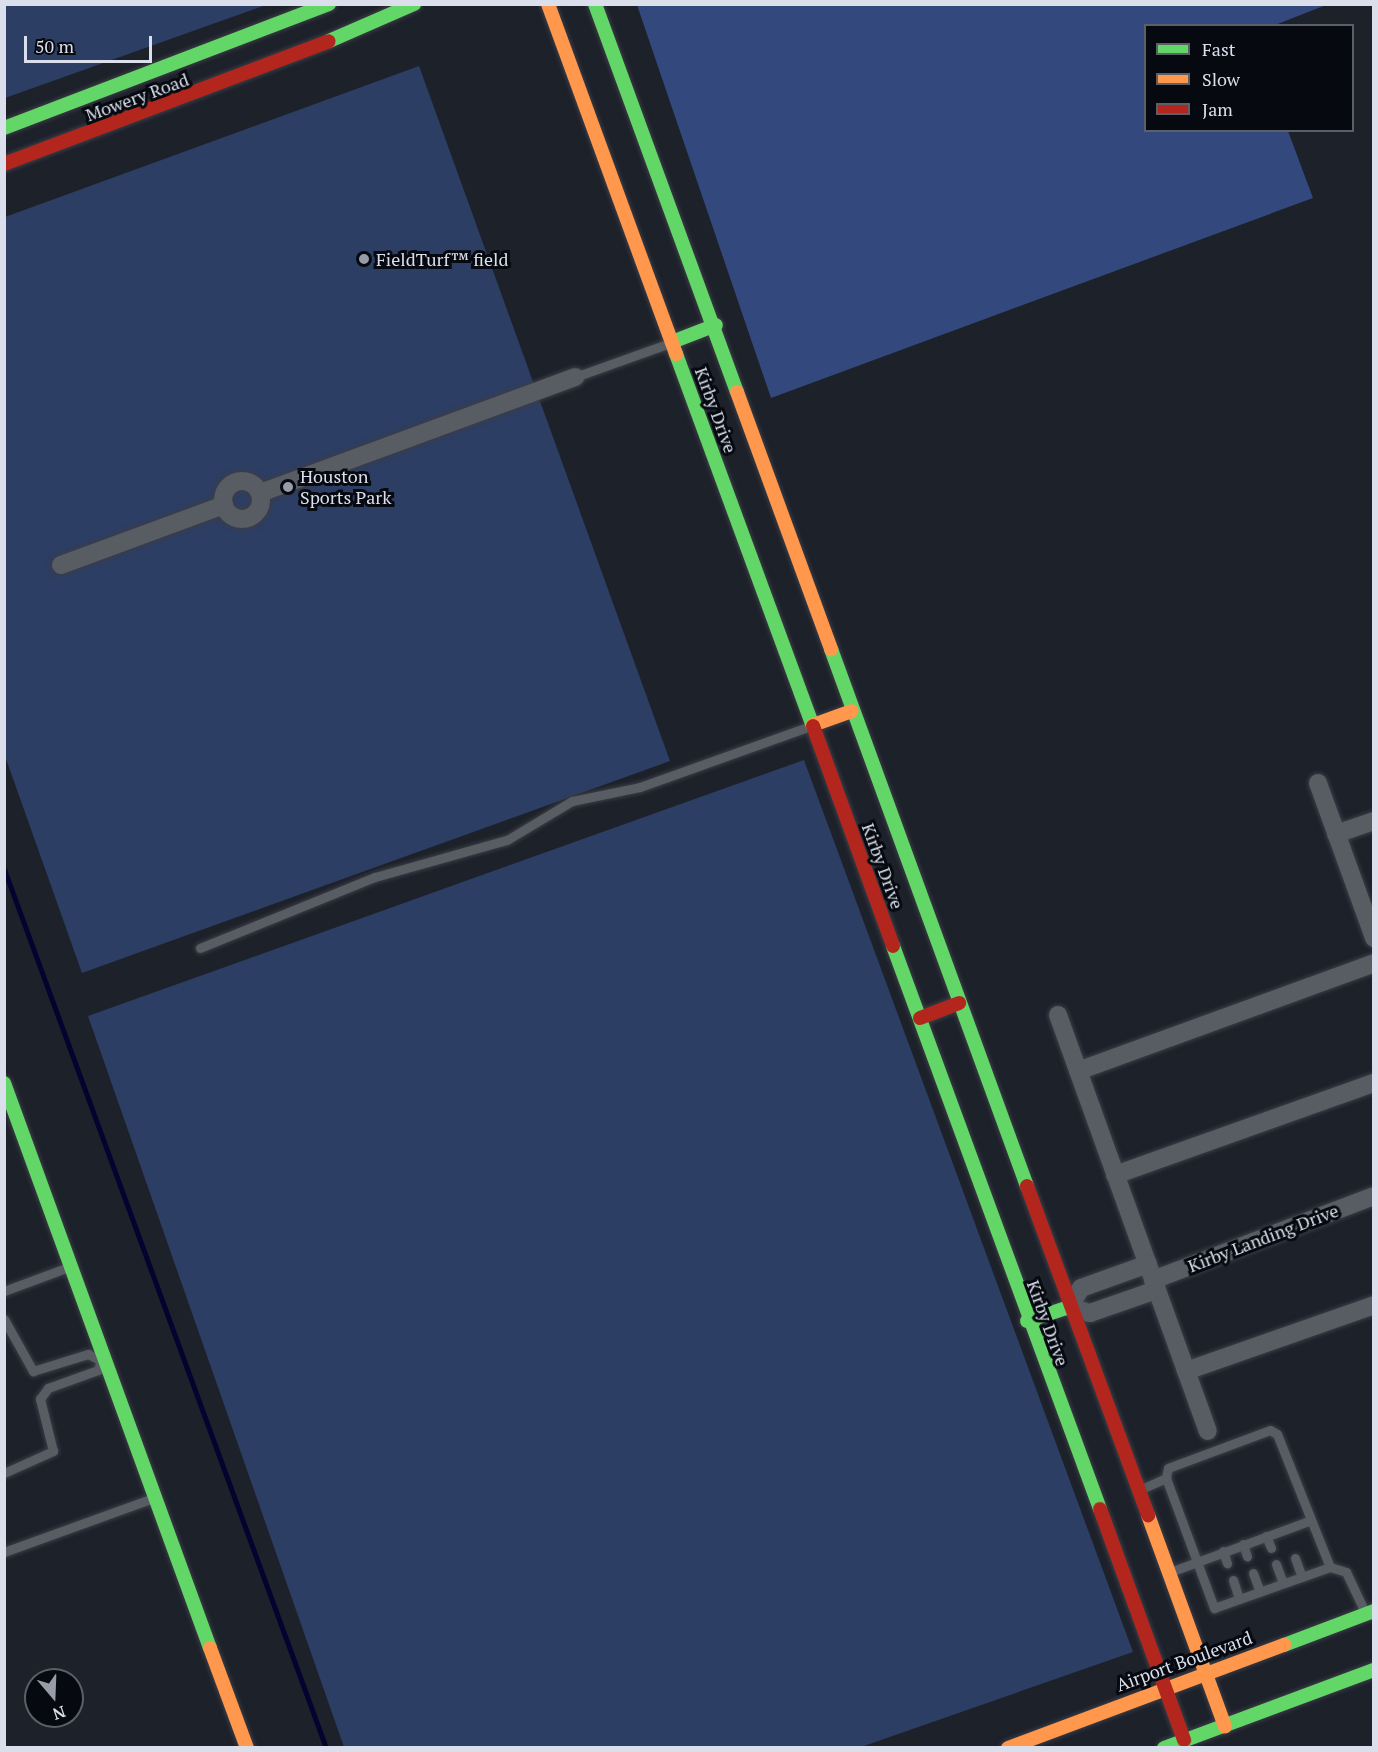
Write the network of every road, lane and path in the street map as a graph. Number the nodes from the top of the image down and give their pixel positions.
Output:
1 (330, 4) edge
2 (414, 4) edge
3 (548, 4) edge
4 (595, 4) edge
5 (94, 95) junction
6 (107, 127) junction
7 (4, 128) edge
8 (4, 164) edge
9 (716, 325) junction
10 (672, 342) junction
11 (574, 377) joint
12 (260, 493) junction
13 (224, 505) junction
14 (61, 565) dead end
15 (852, 711) junction
16 (813, 726) junction
17 (1318, 783) dead end
18 (1374, 821) edge
19 (1336, 834) junction
20 (1374, 938) edge
21 (200, 948) dead end
22 (1374, 963) edge
23 (959, 1003) junction
24 (1058, 1015) dead end
25 (920, 1018) junction
26 (1078, 1071) junction
27 (4, 1083) edge
28 (1374, 1083) edge
29 (1116, 1175) junction
30 (1374, 1196) edge
31 (71, 1266) junction
32 (1152, 1278) junction
33 (4, 1291) edge
34 (1374, 1305) edge
35 (1070, 1307) junction
36 (4, 1319) edge
37 (1028, 1321) junction
38 (102, 1359) junction
39 (1186, 1371) junction
40 (1208, 1431) dead end
41 (4, 1473) edge
42 (1166, 1478) junction
43 (1137, 1491) junction
44 (156, 1497) junction
45 (1311, 1520) junction
46 (1285, 1530) junction
47 (1266, 1536) junction
48 (1289, 1540) dead end
49 (1243, 1544) junction
50 (1271, 1548) dead end
51 (1223, 1551) junction
52 (4, 1552) edge
53 (1247, 1556) dead end
54 (1295, 1558) dead end
55 (1197, 1561) junction
56 (1227, 1563) dead end
57 (1276, 1564) dead end
58 (1330, 1567) junction
59 (1168, 1573) junction
60 (1253, 1573) dead end
61 (1302, 1576) junction
62 (1233, 1580) dead end
63 (1283, 1583) junction
64 (1260, 1592) junction
65 (1239, 1599) junction
66 (1370, 1613) edge
67 (1374, 1670) edge
68 (1205, 1673) junction
69 (1165, 1688) junction
70 (1225, 1726) junction
71 (1184, 1740) junction
72 (247, 1748) edge
73 (1008, 1748) edge
74 (1164, 1748) edge

1 - 5 street, Mowery Road
2 - 6 street, Mowery Road
3 - 10 street, Kirby Drive
4 - 9 street, Kirby Drive
5 - 6 street
5 - 7 street, Mowery Road
6 - 8 street, Mowery Road
9 - 10 street
9 - 15 street, Kirby Drive
10 - 11 lane
10 - 16 street, Kirby Drive
11 - 12 street
12 - 13 street
12 - 13 street
13 - 14 street
15 - 16 street
15 - 23 street, Kirby Drive
16 - 21 lane
16 - 25 street, Kirby Drive
17 - 19 street
18 - 19 street
19 - 20 street
22 - 26 street
23 - 25 street
23 - 35 street, Kirby Drive
24 - 26 street
25 - 37 street, Kirby Drive
26 - 29 street
27 - 31 street
28 - 29 street
29 - 32 street
30 - 32 street, Kirby Landing Drive
31 - 33 lane
31 - 38 street
32 - 35 street, Kirby Landing Drive
32 - 35 street, Kirby Landing Drive
32 - 39 street
34 - 39 street
35 - 37 street
35 - 43 street, Kirby Drive
36 - 38 lane
37 - 69 street, Kirby Drive
38 - 41 lane
38 - 44 street
39 - 40 street
42 - 43 lane
42 - 45 lane
42 - 55 lane
43 - 59 street, Kirby Drive
44 - 52 lane
44 - 72 street
45 - 46 lane
45 - 58 lane
46 - 47 lane
46 - 48 lane
47 - 49 lane
47 - 50 lane
49 - 51 lane
49 - 53 lane
51 - 55 lane
51 - 56 lane
54 - 61 lane
55 - 59 lane
55 - 65 lane
57 - 63 lane
58 - 61 lane
58 - 66 lane
59 - 68 street, Kirby Drive
60 - 64 lane
61 - 63 lane
62 - 65 lane
63 - 64 lane
64 - 65 lane
66 - 68 street, Airport Boulevard
67 - 70 street
68 - 69 street, Airport Boulevard
68 - 70 street, Kirby Drive
69 - 71 street, Kirby Drive
69 - 73 street, Airport Boulevard
70 - 71 street
71 - 74 street

